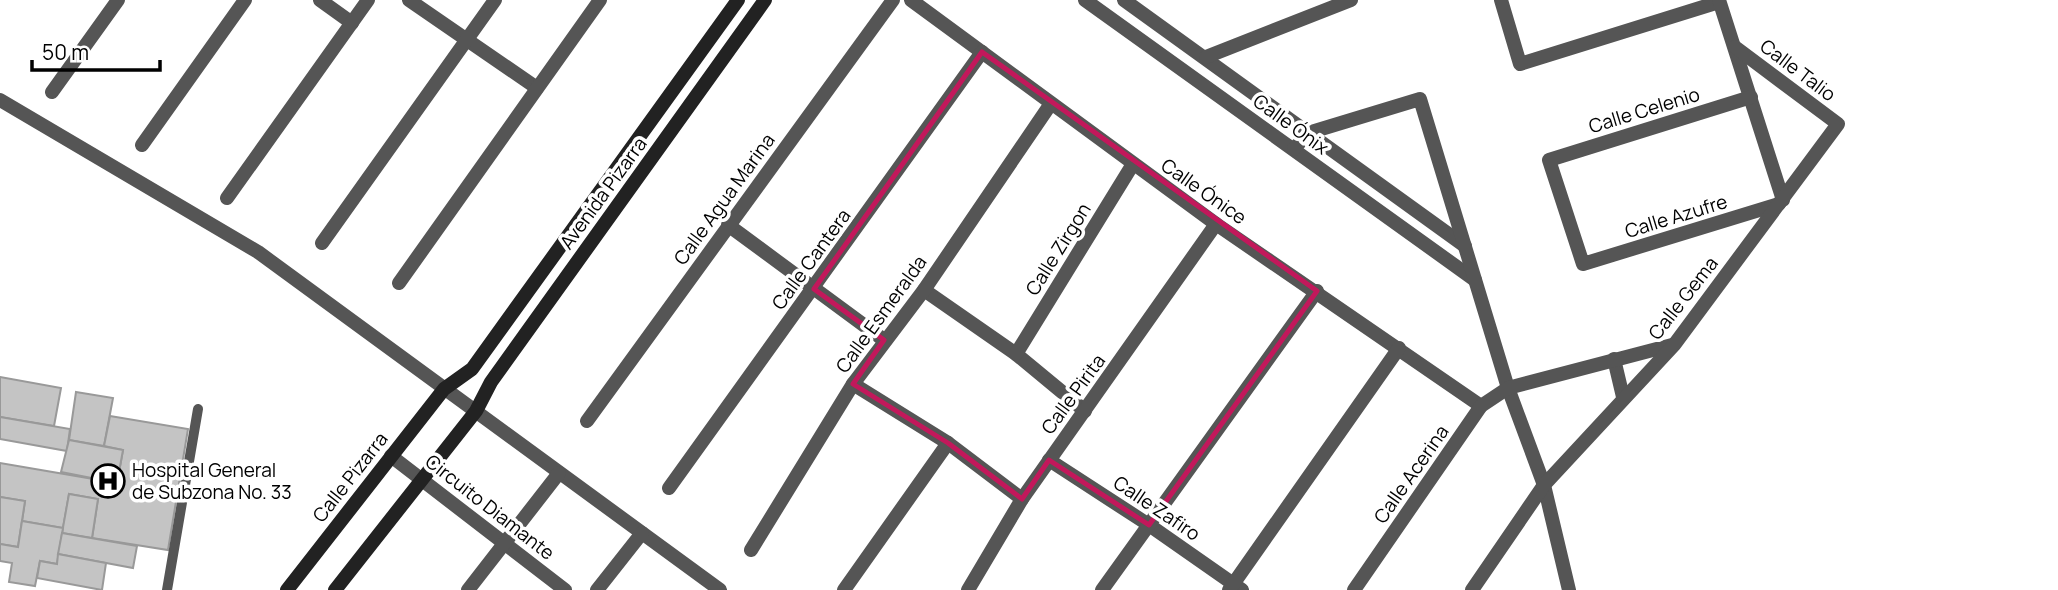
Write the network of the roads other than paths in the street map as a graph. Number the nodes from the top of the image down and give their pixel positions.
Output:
1 (118, 0) edge
2 (244, 0) edge
3 (320, 0) edge
4 (368, 0) edge
5 (410, 0) edge
6 (495, 0) edge
7 (600, 0) edge
8 (738, 0) edge
9 (765, 0) edge
10 (893, 0) edge
11 (911, 0) edge
12 (1124, 0) edge
13 (1351, 0) edge
14 (1501, 0) edge
15 (1089, 1) edge
16 (1719, 1) edge
17 (352, 23) junction
18 (719, 26) junction
19 (737, 39) junction
20 (467, 40) junction
21 (1735, 47) junction
22 (982, 52) junction
23 (1206, 57) junction
24 (537, 88) junction
25 (52, 92) dead end
26 (1751, 97) junction
27 (0, 100) edge
28 (1050, 105) junction
29 (1838, 124) joint
30 (1308, 133) junction
31 (142, 145) dead end
32 (1294, 149) junction
33 (1133, 164) junction
34 (605, 186) junction
35 (227, 198) dead end
36 (623, 200) junction
37 (1781, 202) junction
38 (1216, 224) junction
39 (728, 225) junction
40 (322, 243) dead end
41 (1465, 246) junction
42 (1583, 264) joint
43 (1475, 280) junction
44 (399, 283) dead end
45 (814, 289) junction
46 (924, 290) junction
47 (1317, 291) junction
48 (884, 340) junction
49 (1674, 345) junction
50 (1399, 348) junction
51 (1016, 354) junction
52 (1614, 359) junction
53 (472, 369) junction
54 (491, 382) junction
55 (853, 384) junction
56 (444, 388) junction
57 (1508, 388) junction
58 (1623, 397) junction
59 (1481, 406) junction
60 (198, 409) dead end
61 (476, 411) junction
62 (1085, 411) junction
63 (587, 421) dead end
64 (948, 443) junction
65 (391, 456) junction
66 (1049, 460) junction
67 (559, 473) junction
68 (422, 479) junction
69 (1544, 485) junction
70 (669, 488) dead end
71 (1022, 499) junction
72 (1149, 525) junction
73 (642, 533) junction
74 (505, 543) junction
75 (751, 550) dead end
76 (1235, 588) edge
77 (167, 590) edge
78 (287, 590) edge
79 (335, 590) edge
80 (468, 590) edge
81 (565, 590) edge
82 (597, 590) edge
83 (720, 590) edge
84 (844, 590) edge
85 (968, 590) edge
86 (1102, 590) edge
87 (1354, 590) edge
88 (1472, 590) edge
89 (1569, 590) edge

1 - 25 street
2 - 31 street
3 - 17 street
4 - 17 street
5 - 20 street
6 - 20 street
7 - 24 street
8 - 18 street, Avenida Pizarra
9 - 19 street, Avenida Pizarra
10 - 39 street, Calle Agua Marina
11 - 22 street, Calle Ónice
12 - 23 street, Calle Ónix
13 - 23 street
14 - 16 street
15 - 32 street, Calle Ónix
16 - 21 street
17 - 35 street
18 - 19 street
18 - 34 street, Avenida Pizarra
19 - 36 street, Avenida Pizarra
20 - 24 street
20 - 40 street
21 - 26 street
21 - 29 street, Calle Talio
22 - 28 street, Calle Ónice
22 - 45 street, Calle Cantera
23 - 30 street, Calle Ónix
24 - 44 street
26 - 37 street
26 - 42 street, Calle Celenio
27 - 56 street
28 - 33 street, Calle Ónice
28 - 46 street, Calle Esmeralda
29 - 37 street, Calle Gema
30 - 32 street
30 - 41 street, Calle Ónix
30 - 41 street
32 - 43 street, Calle Ónix
33 - 38 street, Calle Ónice
33 - 51 street, Calle Zirgon
34 - 36 street
34 - 53 street, Avenida Pizarra
36 - 54 street, Avenida Pizarra
37 - 42 street, Calle Azufre
37 - 49 street, Calle Gema
38 - 47 street, Calle Ónice
38 - 62 street, Calle Pirita
39 - 45 street
39 - 63 street, Calle Agua Marina
41 - 43 street
43 - 57 street
45 - 48 street
45 - 70 street, Calle Cantera
46 - 48 street, Calle Esmeralda
46 - 51 street
47 - 50 street, Calle Ónice
47 - 72 street
48 - 55 street, Calle Esmeralda
49 - 52 street, Calle Acerina
49 - 58 street, Calle Gema
50 - 59 street, Calle Ónice
50 - 76 street
51 - 62 street
52 - 57 street, Calle Acerina
52 - 58 street
53 - 54 street
53 - 56 street, Avenida Pizarra
54 - 61 street, Avenida Pizarra
55 - 64 street
55 - 75 street, Calle Esmeralda
56 - 61 street
56 - 65 street, Calle Pizarra
57 - 59 street, Calle Acerina
57 - 69 street
58 - 69 street, Calle Gema
59 - 87 street, Calle Acerina
60 - 77 lane
61 - 67 street
61 - 68 street
62 - 66 street, Calle Pirita
64 - 71 street
64 - 84 street
65 - 68 street, Circuito Diamante
65 - 78 street, Calle Pizarra
66 - 71 street, Calle Pirita
66 - 72 street, Calle Zafiro
67 - 73 street
67 - 74 street
68 - 74 street, Circuito Diamante
68 - 79 street
69 - 88 street, Calle Gema
69 - 89 street
71 - 85 street, Calle Pirita
72 - 76 street, Calle Zafiro
72 - 86 street
73 - 82 street
73 - 83 street
74 - 80 street
74 - 81 street, Circuito Diamante

